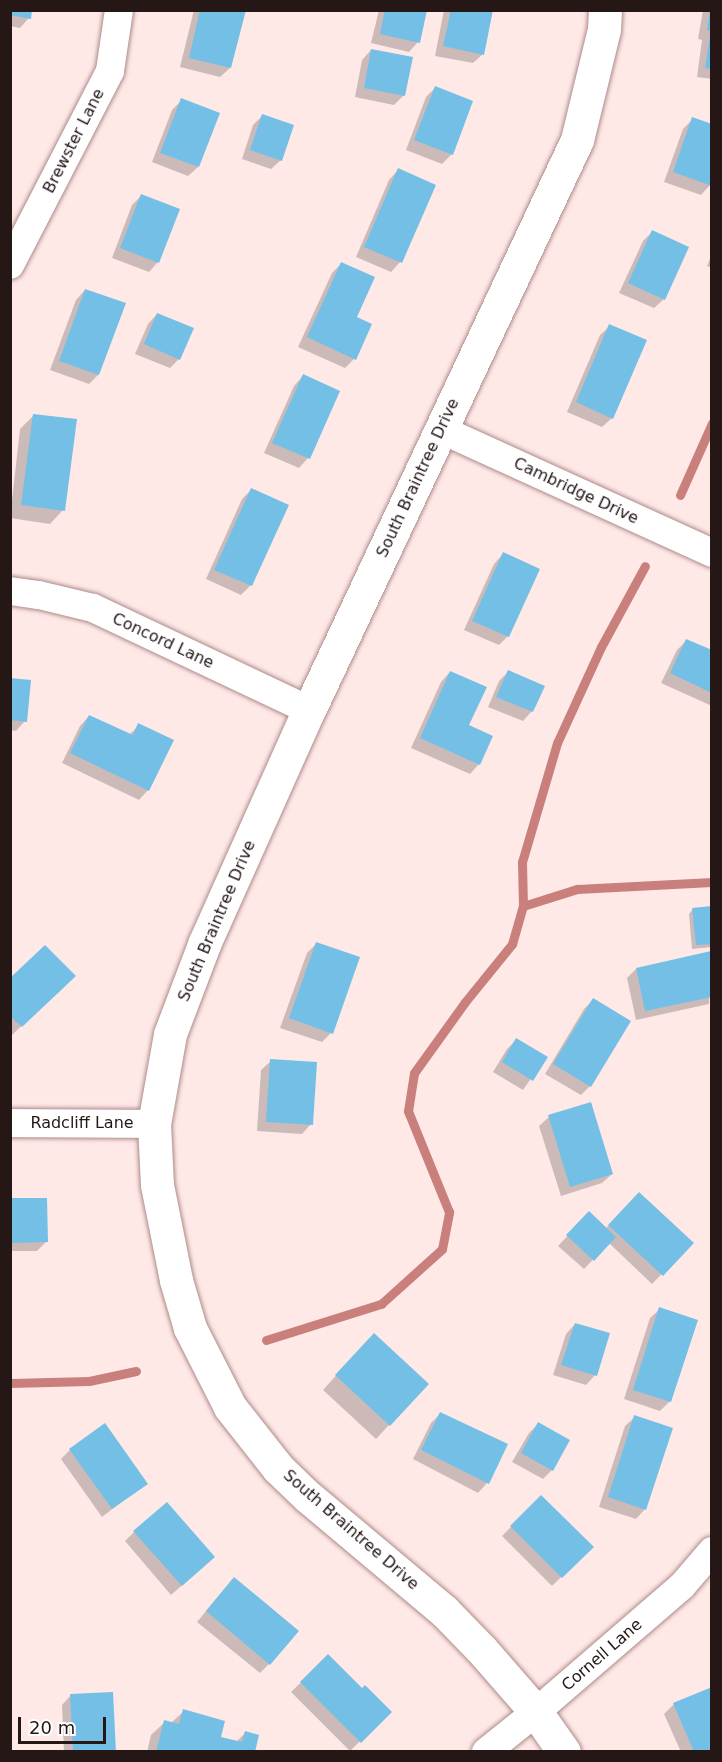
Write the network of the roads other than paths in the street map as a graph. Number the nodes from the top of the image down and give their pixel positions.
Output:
1 (119, 10) edge
2 (605, 10) edge
3 (10, 265) edge
4 (440, 429) junction
5 (711, 554) edge
6 (10, 591) edge
7 (309, 710) junction
8 (10, 1123) edge
9 (154, 1124) junction
10 (711, 1551) edge
11 (536, 1713) junction
12 (486, 1752) edge
13 (564, 1752) edge

1 - 3 street, Brewster Lane
2 - 4 street, South Braintree Drive
4 - 5 street, Cambridge Drive
4 - 7 street, South Braintree Drive
6 - 7 street, Concord Lane
7 - 9 street, South Braintree Drive
8 - 9 street, Radcliff Lane
9 - 11 street, South Braintree Drive
10 - 11 street, Cornell Lane
11 - 12 street, Cornell Lane
11 - 13 street, South Braintree Drive

